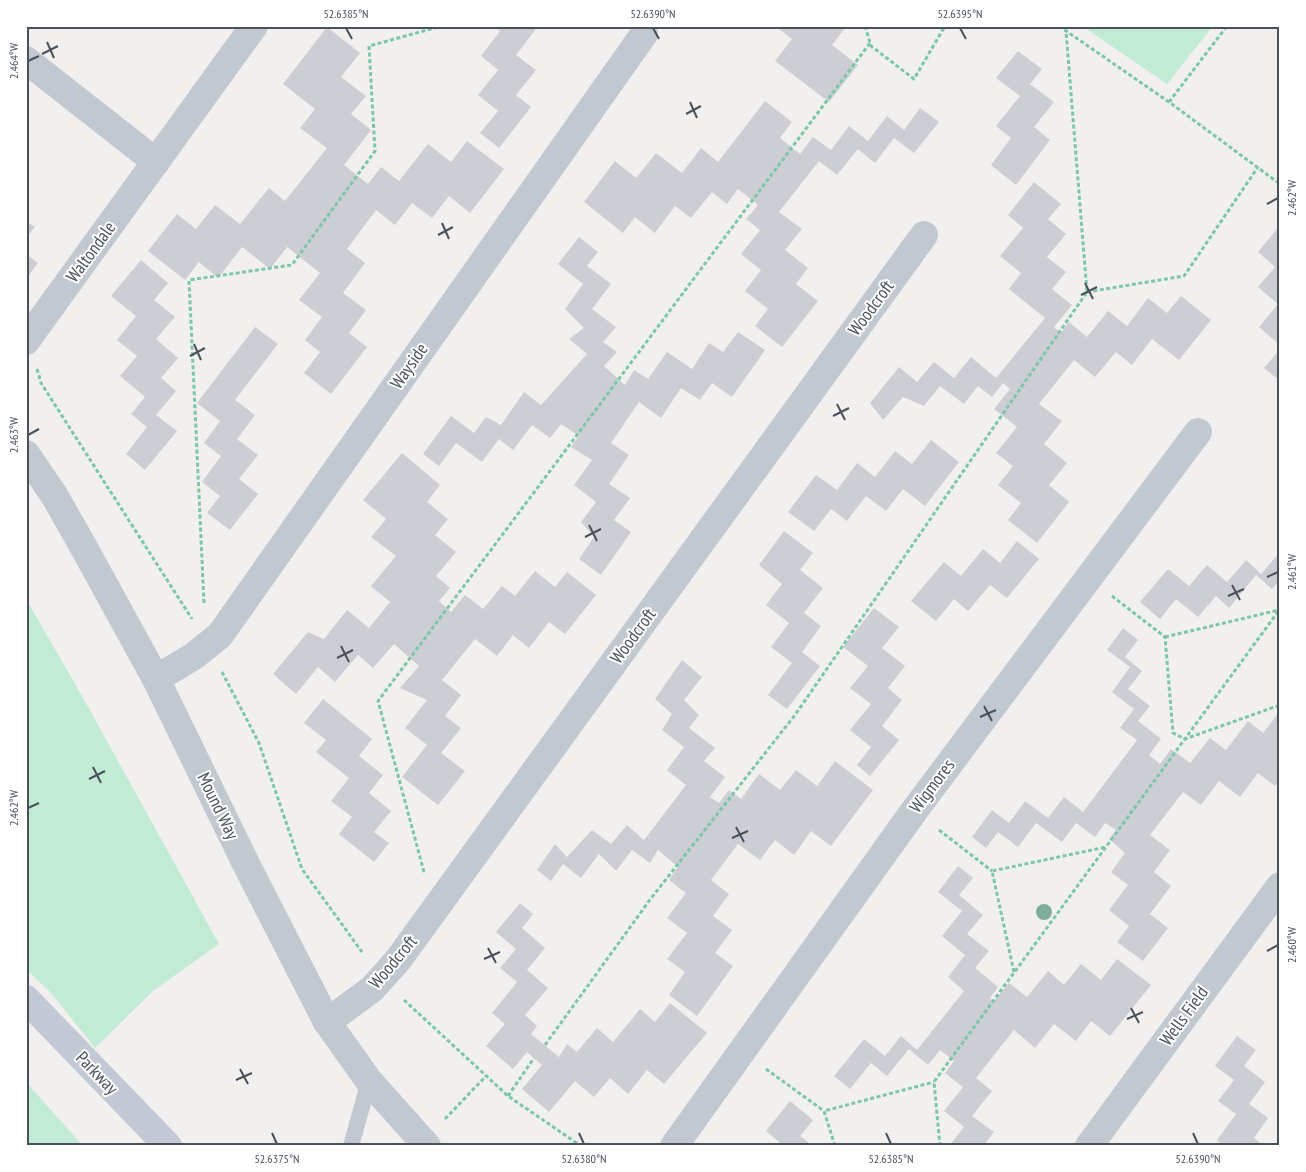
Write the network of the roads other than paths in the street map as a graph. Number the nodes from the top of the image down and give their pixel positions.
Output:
1 (254, 26) edge
2 (644, 34) dead end
3 (26, 60) edge
4 (156, 162) junction
5 (924, 236) dead end
6 (31, 351) edge
7 (1198, 432) dead end
8 (26, 454) edge
9 (156, 679) junction
10 (1280, 886) edge
11 (26, 999) edge
12 (327, 1022) junction
13 (369, 1081) junction
14 (425, 1144) edge
15 (168, 1146) edge
16 (351, 1146) edge
17 (674, 1146) edge
18 (1089, 1146) edge

1 - 4 street, Waltondale
2 - 9 street, Wayside
3 - 4 street
4 - 6 street, Waltondale
5 - 12 street, Woodcroft
7 - 17 street, Wigmores
8 - 9 street, Mound Way
9 - 12 street, Mound Way
10 - 18 street, Wells Field
11 - 15 main road, Parkway
12 - 13 street, Mound Way
13 - 14 street, Mound Way
13 - 16 lane

